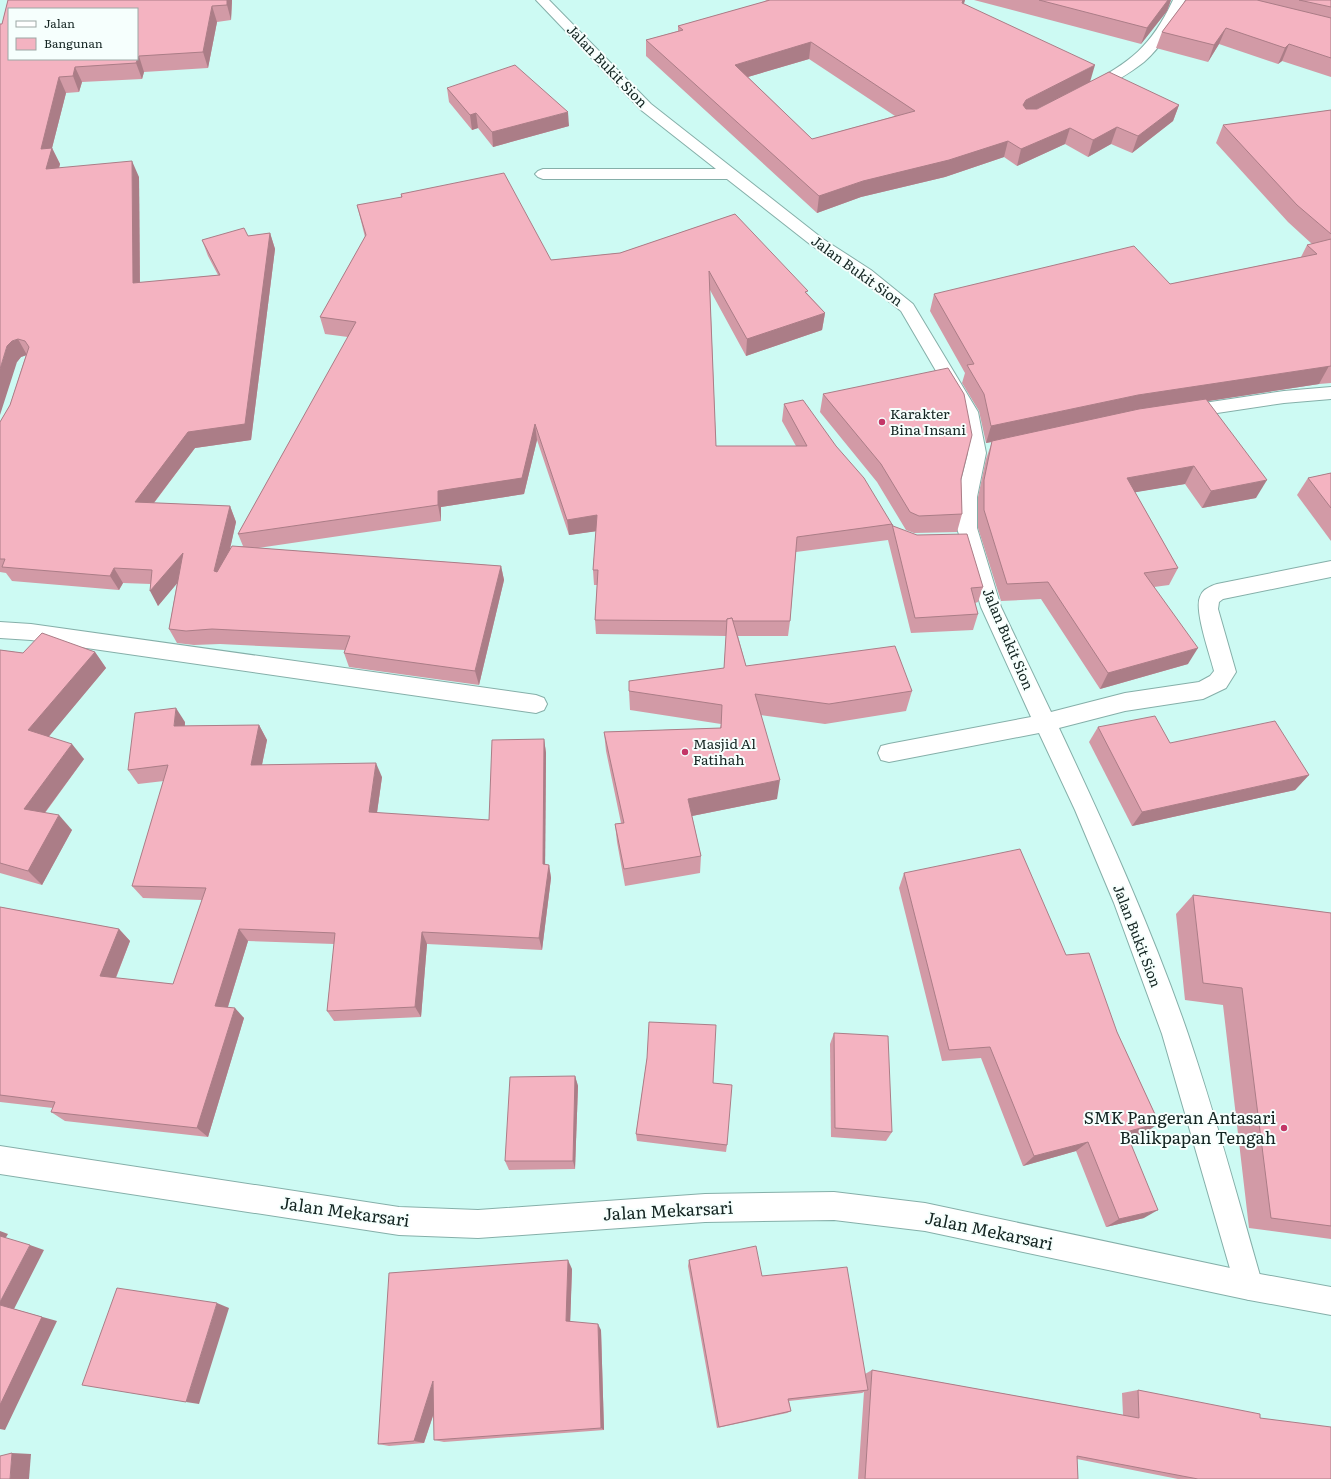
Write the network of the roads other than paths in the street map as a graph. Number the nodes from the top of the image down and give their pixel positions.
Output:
1 (542, 0) edge
2 (1179, 0) edge
3 (1079, 96) edge
4 (543, 174) dead end
5 (730, 174) junction
6 (1331, 393) edge
7 (1169, 414) edge
8 (1331, 569) edge
9 (0, 630) edge
10 (536, 704) dead end
11 (1045, 723) junction
12 (889, 753) dead end
13 (0, 1160) edge
14 (1249, 1286) junction
15 (1331, 1301) edge

1 - 5 street, Jalan Bukit Sion
2 - 3 street
4 - 5 street
5 - 11 street, Jalan Bukit Sion
6 - 7 street
8 - 11 street
9 - 10 street
11 - 12 street
11 - 14 street, Jalan Bukit Sion
13 - 14 street, Jalan Mekarsari
14 - 15 street, Jalan Mekarsari

